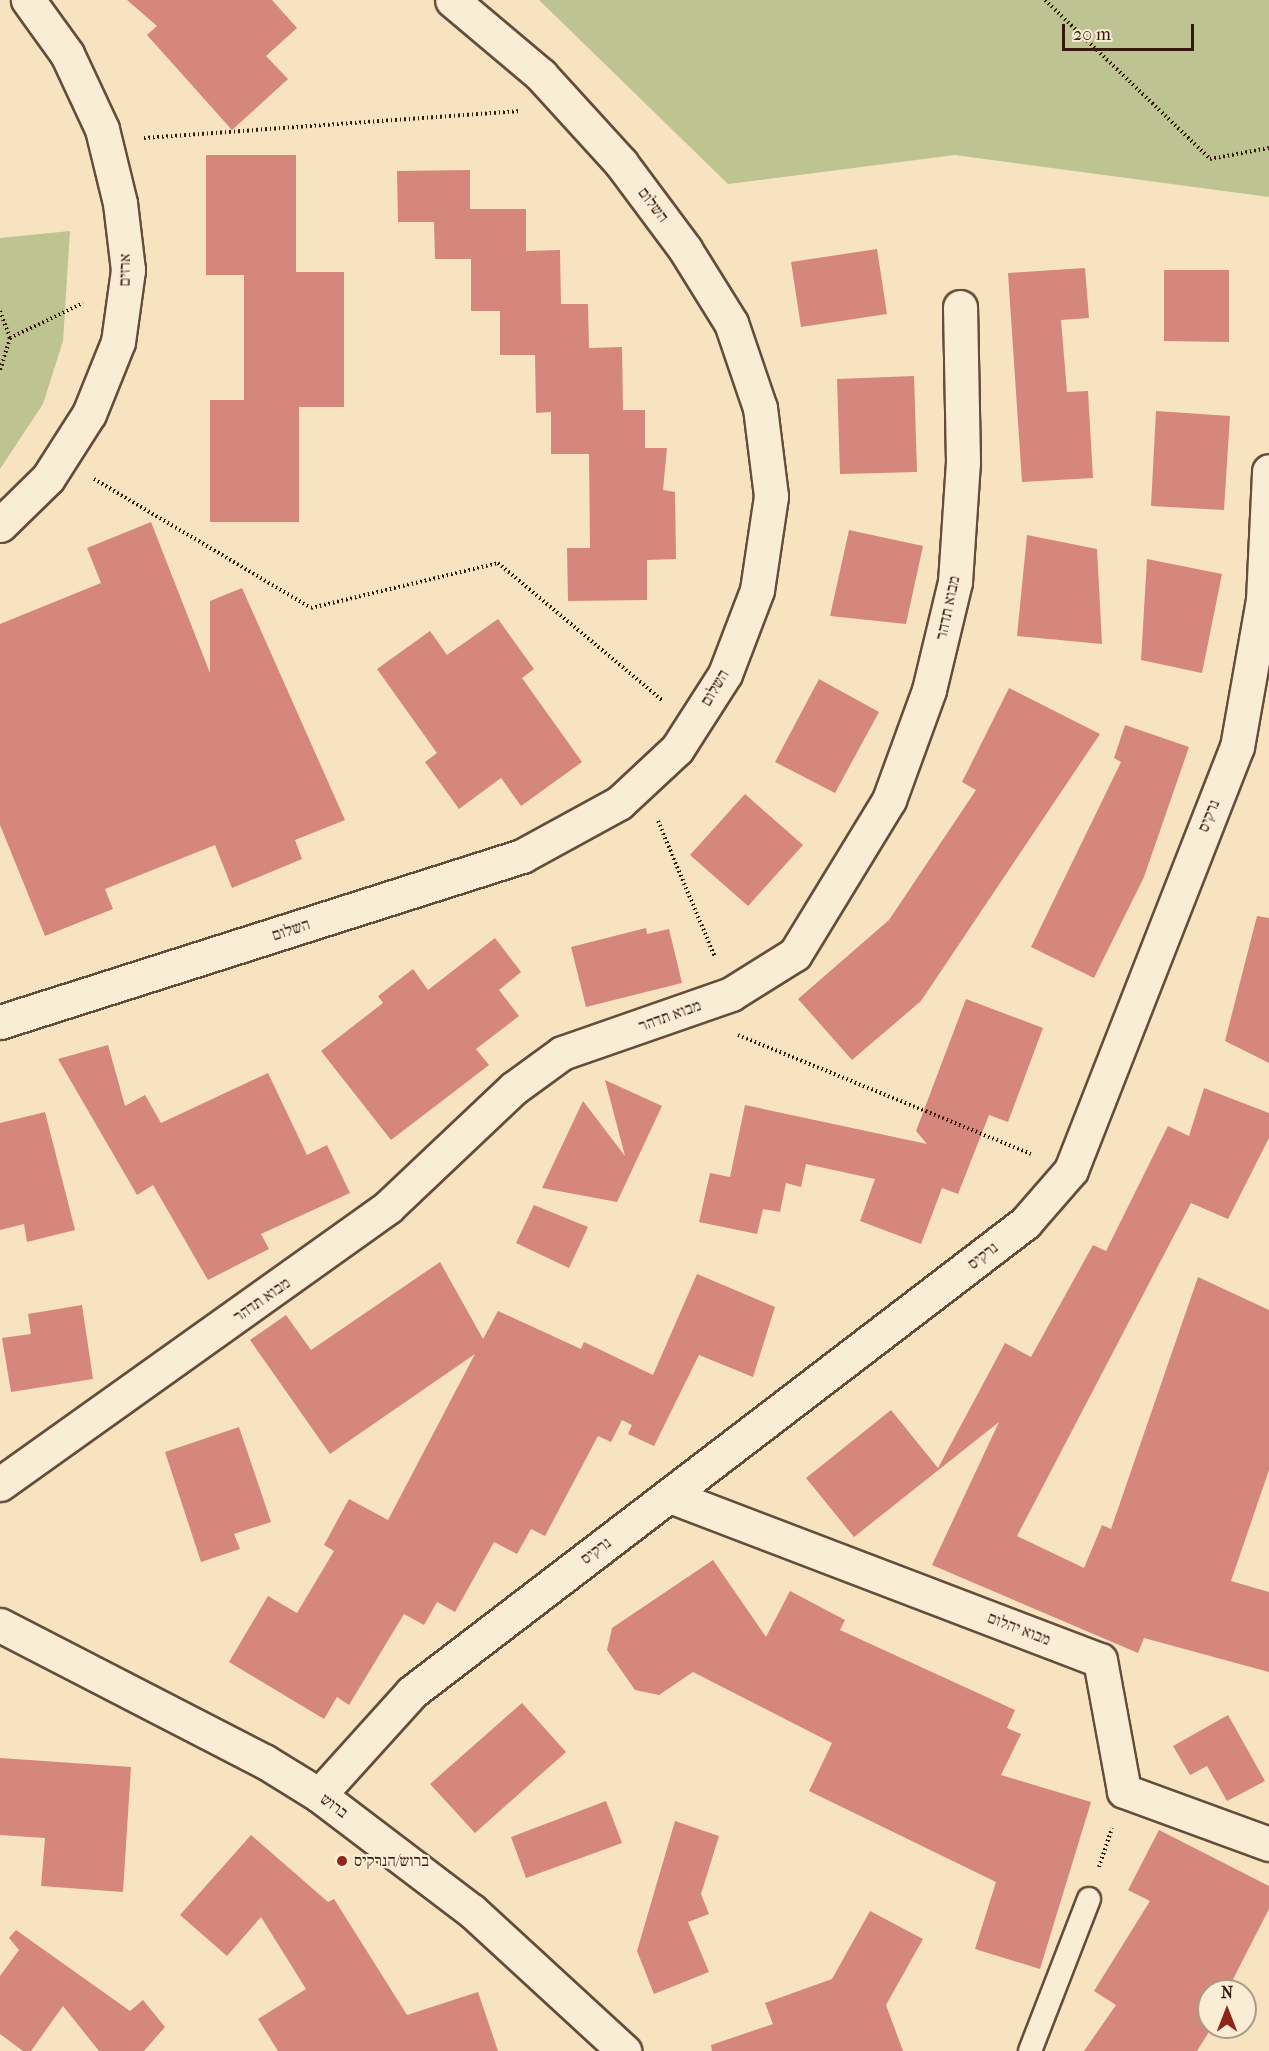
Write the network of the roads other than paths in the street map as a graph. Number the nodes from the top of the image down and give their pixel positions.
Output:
1 (28, 0) edge
2 (452, 0) edge
3 (960, 307) dead end
4 (1269, 471) edge
5 (0, 525) edge
6 (0, 1022) edge
7 (0, 1484) edge
8 (670, 1496) junction
9 (0, 1625) edge
10 (319, 1795) junction
11 (1269, 1844) edge
12 (1089, 1899) road end
13 (624, 2051) edge
14 (1030, 2051) edge

1 - 5 street, ארזים
2 - 6 street, השלום
3 - 7 street, מבוא תדהר
4 - 8 street, נרקיס
8 - 10 street, נרקיס
8 - 11 street, מבוא יהלום
9 - 10 street, ברוש
10 - 13 street, ברוש
12 - 14 lane

